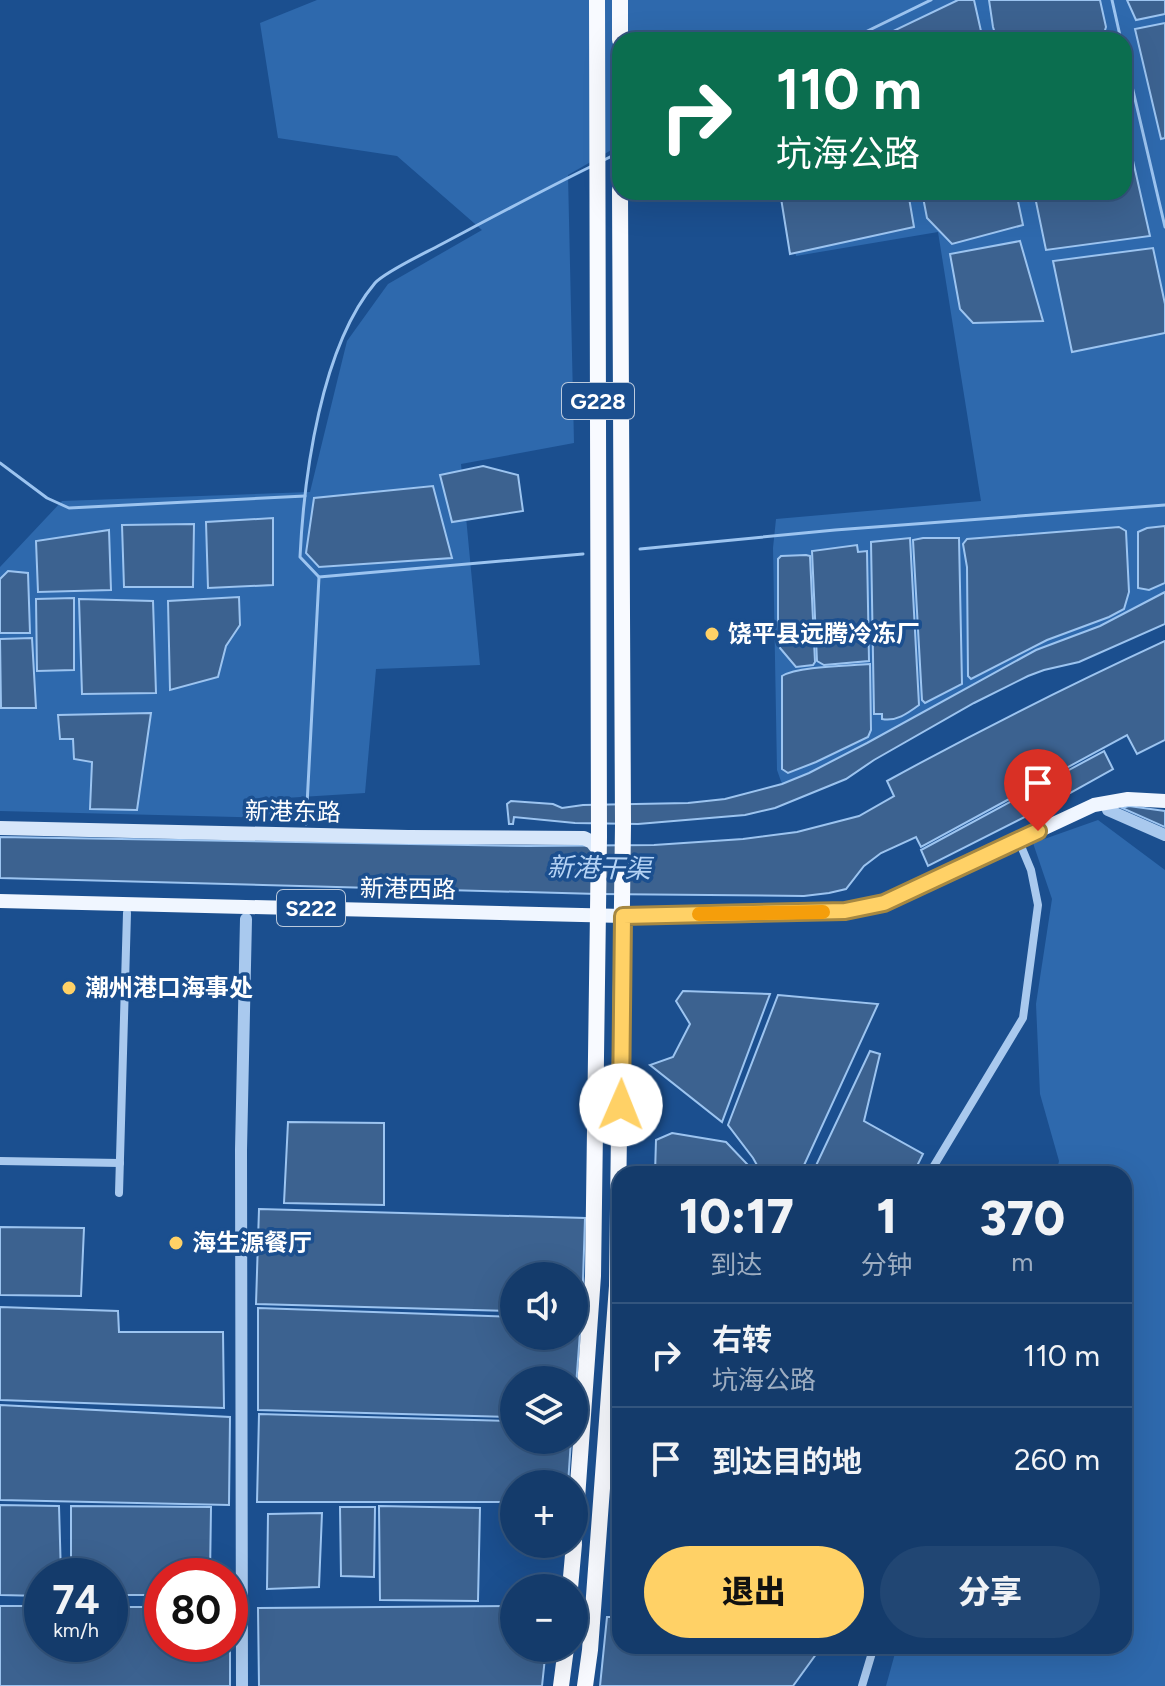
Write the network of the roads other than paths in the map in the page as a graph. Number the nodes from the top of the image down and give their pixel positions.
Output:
1 (597, 0) edge
2 (620, 0) edge
3 (620, 32) edge
4 (620, 200) edge
5 (622, 528) junction
6 (598, 529) junction
7 (1165, 801) edge
8 (1108, 810) dead end
9 (0, 828) edge
10 (1165, 835) edge
11 (594, 838) junction
12 (1021, 846) dead end
13 (0, 901) edge
14 (599, 909) junction
15 (127, 913) dead end
16 (623, 916) junction
17 (246, 919) dead end
18 (0, 1161) edge
19 (120, 1163) junction
20 (619, 1166) edge
21 (934, 1166) edge
22 (119, 1193) dead end
23 (612, 1353) edge
24 (579, 1470) edge
25 (872, 1654) edge
26 (564, 1662) edge
27 (242, 1686) edge
28 (561, 1686) edge
29 (585, 1686) edge
30 (862, 1686) edge

1 - 6 highway, G228
2 - 3 highway
4 - 5 highway, G228
5 - 6 highway
5 - 16 highway, G228
6 - 11 highway, G228
7 - 16 main road, S222
8 - 10 street
9 - 11 main road, 新港东路
11 - 14 highway
12 - 21 street
13 - 14 main road, 新港西路 / S222
14 - 16 main road, 新港西路 / S222
14 - 24 highway
15 - 19 street
16 - 20 highway
17 - 27 street
18 - 19 street
19 - 22 street
23 - 29 highway
25 - 30 street
26 - 28 highway

